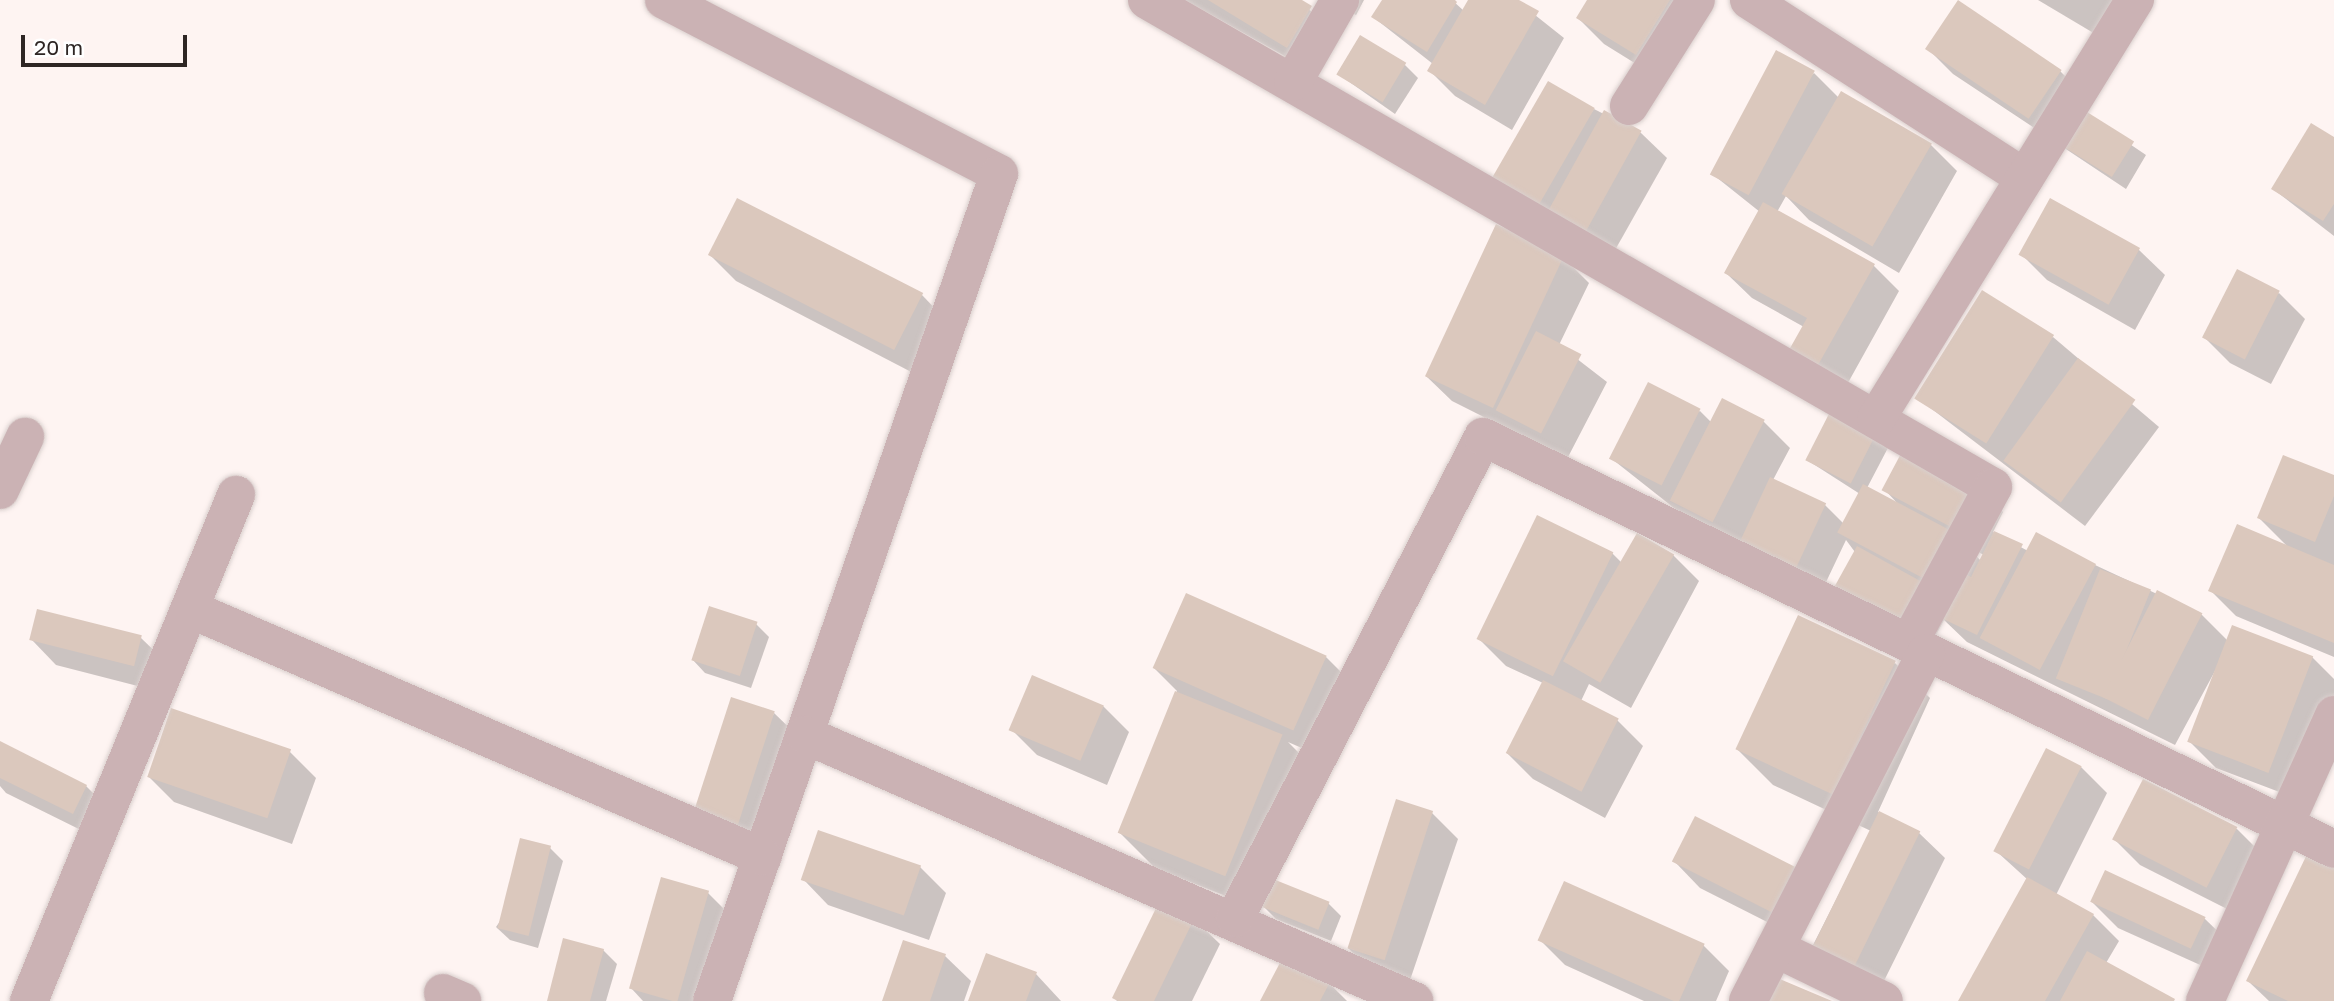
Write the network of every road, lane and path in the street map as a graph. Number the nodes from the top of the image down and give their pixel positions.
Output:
1 (664, 0) edge
2 (1147, 0) edge
3 (1340, 0) edge
4 (1696, 0) edge
5 (1749, 0) edge
6 (2135, 0) edge
7 (1293, 82) junction
8 (1629, 106) dead end
9 (2025, 178) junction
10 (1876, 419) junction
11 (24, 437) dead end
12 (0, 490) edge
13 (236, 495) dead end
14 (190, 609) junction
15 (1918, 648) junction
16 (2334, 715) edge
17 (805, 735) junction
18 (2282, 823) junction
19 (2334, 849) edge
20 (762, 857) junction
21 (1236, 918) junction
22 (1775, 947) junction
23 (720, 998) edge
24 (29, 1001) edge
25 (1414, 1001) edge
26 (1748, 1001) edge
27 (1884, 1001) edge
28 (2205, 1001) edge

1 - 17 street
2 - 7 street
3 - 7 street
4 - 8 street
5 - 9 street
6 - 9 street
7 - 10 street
9 - 10 street
10 - 15 street
11 - 12 street
13 - 14 street
14 - 20 street
14 - 24 street
15 - 18 street
15 - 21 street
15 - 22 street
16 - 18 street
17 - 20 street
17 - 21 street
18 - 19 street
18 - 28 street
20 - 23 street
21 - 25 street
22 - 26 street
22 - 27 street

